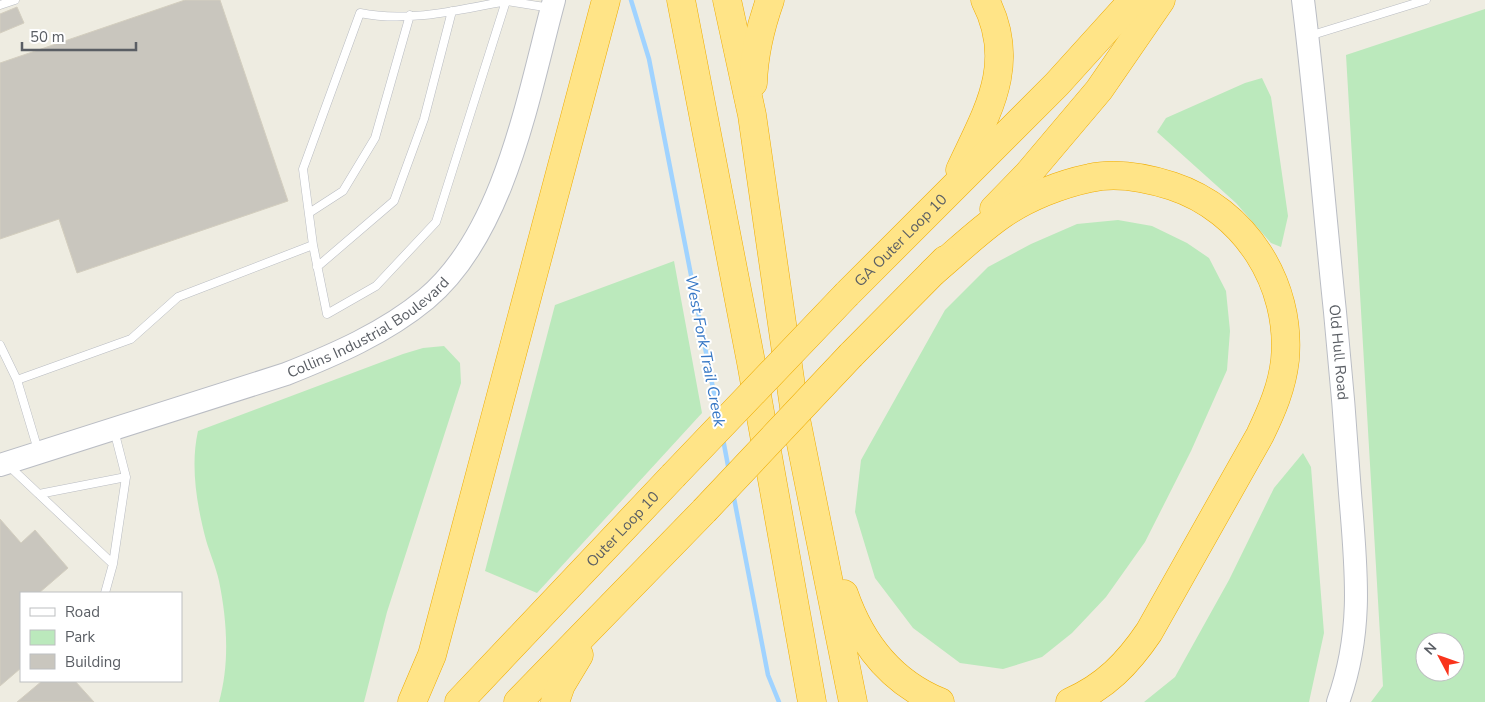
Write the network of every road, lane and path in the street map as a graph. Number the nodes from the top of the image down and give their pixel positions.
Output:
1 (14, 0) edge
2 (606, 0) edge
3 (681, 0) edge
4 (727, 0) edge
5 (770, 0) edge
6 (985, 0) edge
7 (1133, 0) edge
8 (1162, 0) edge
9 (1303, 0) edge
10 (1426, 0) edge
11 (506, 1) edge
12 (553, 4) edge
13 (0, 5) edge
14 (452, 11) junction
15 (410, 15) junction
16 (1308, 36) junction
17 (752, 115) junction
18 (953, 186) junction
19 (309, 214) junction
20 (312, 245) junction
21 (317, 267) junction
22 (933, 272) junction
23 (847, 294) joint
24 (0, 344) edge
25 (17, 380) junction
26 (114, 428) junction
27 (38, 452) junction
28 (3, 464) edge
29 (126, 477) junction
30 (38, 494) junction
31 (815, 510) junction
32 (112, 564) junction
33 (650, 568) junction
34 (105, 592) edge
35 (412, 702) edge
36 (459, 702) edge
37 (518, 702) edge
38 (555, 702) edge
39 (812, 702) edge
40 (853, 702) edge
41 (940, 702) edge
42 (1070, 702) edge
43 (1338, 702) edge

1 - 13 lane
2 - 35 highway
3 - 39 highway
4 - 17 highway
5 - 17 highway
6 - 18 highway
7 - 18 highway, GA Outer Loop 10
8 - 22 highway
9 - 16 street, Old Hull Road
10 - 16 lane
11 - 12 lane
11 - 14 lane
11 - 21 lane
12 - 26 street, Collins Industrial Boulevard
14 - 15 lane
14 - 21 lane
15 - 19 lane
15 - 19 lane
16 - 43 street, Old Hull Road
17 - 31 highway
18 - 23 highway, GA Outer Loop 10
19 - 20 lane
20 - 21 lane
20 - 25 lane
22 - 33 highway, bridge
22 - 42 highway
23 - 36 highway, Outer Loop 10, bridge
24 - 25 lane
25 - 27 lane
26 - 27 street, Collins Industrial Boulevard
26 - 29 lane
27 - 28 street, Collins Industrial Boulevard
28 - 30 lane
29 - 30 lane
29 - 32 lane
30 - 32 lane
31 - 40 highway
31 - 41 highway
32 - 34 lane
33 - 37 highway
33 - 38 highway

